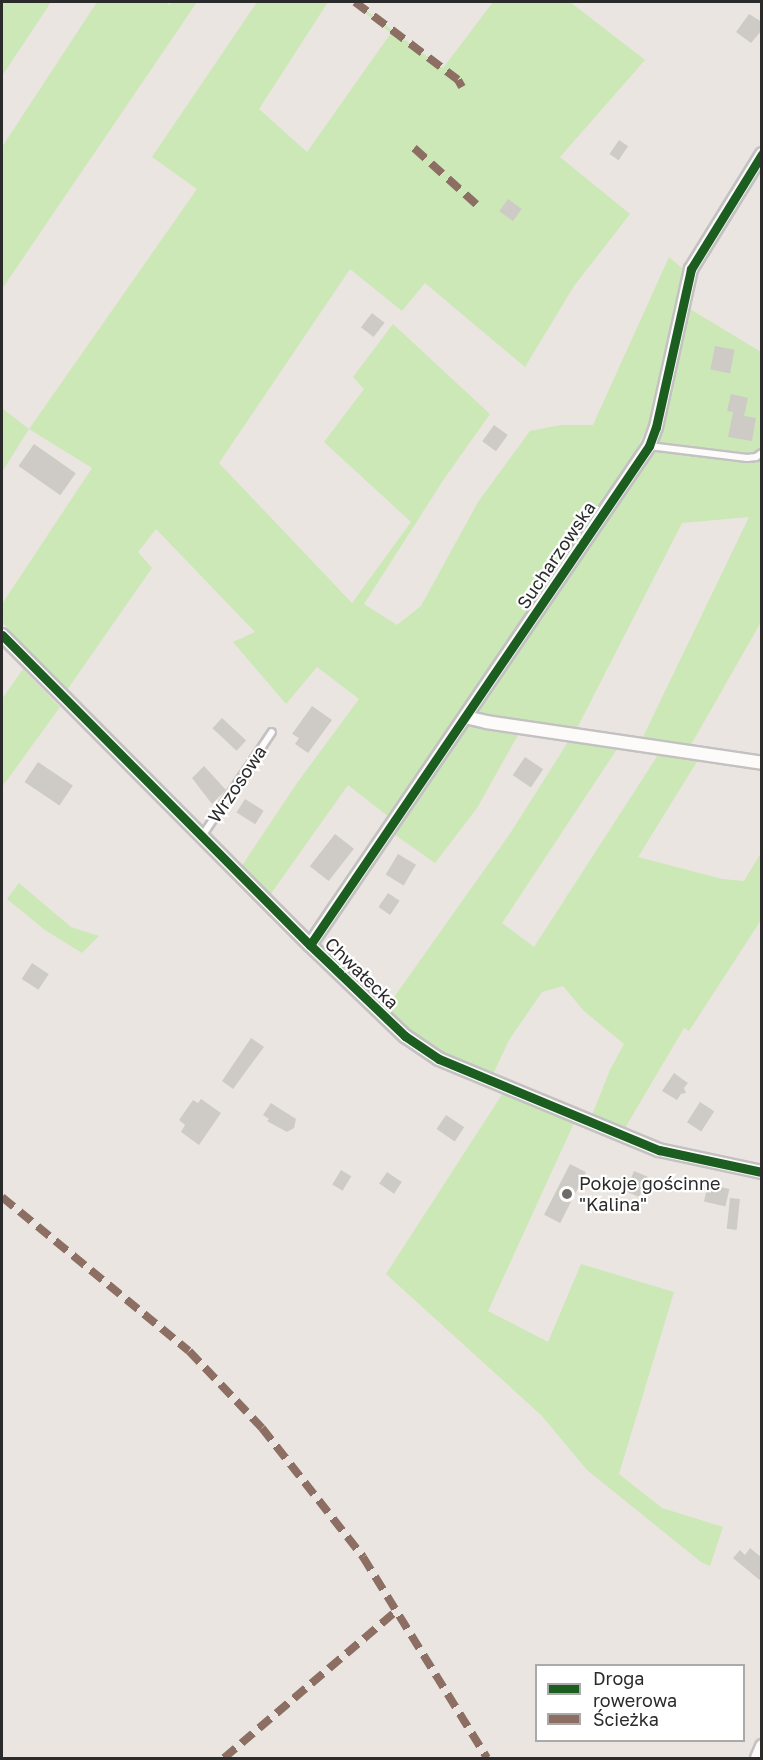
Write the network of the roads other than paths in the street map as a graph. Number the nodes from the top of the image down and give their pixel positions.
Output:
1 (762, 154) edge
2 (649, 446) junction
3 (762, 453) edge
4 (2, 635) edge
5 (465, 717) junction
6 (272, 732) dead end
7 (762, 763) edge
8 (202, 836) junction
9 (310, 945) junction
10 (762, 1172) edge
11 (762, 1746) edge
12 (757, 1758) edge

1 - 2 street, Sucharzowska
2 - 3 lane
2 - 5 street, Sucharzowska
4 - 8 street, Chwałecka
5 - 7 street
5 - 9 street, Sucharzowska
6 - 8 lane, Wrzosowa
8 - 9 street, Chwałecka
9 - 10 street, Chwałecka
11 - 12 street

